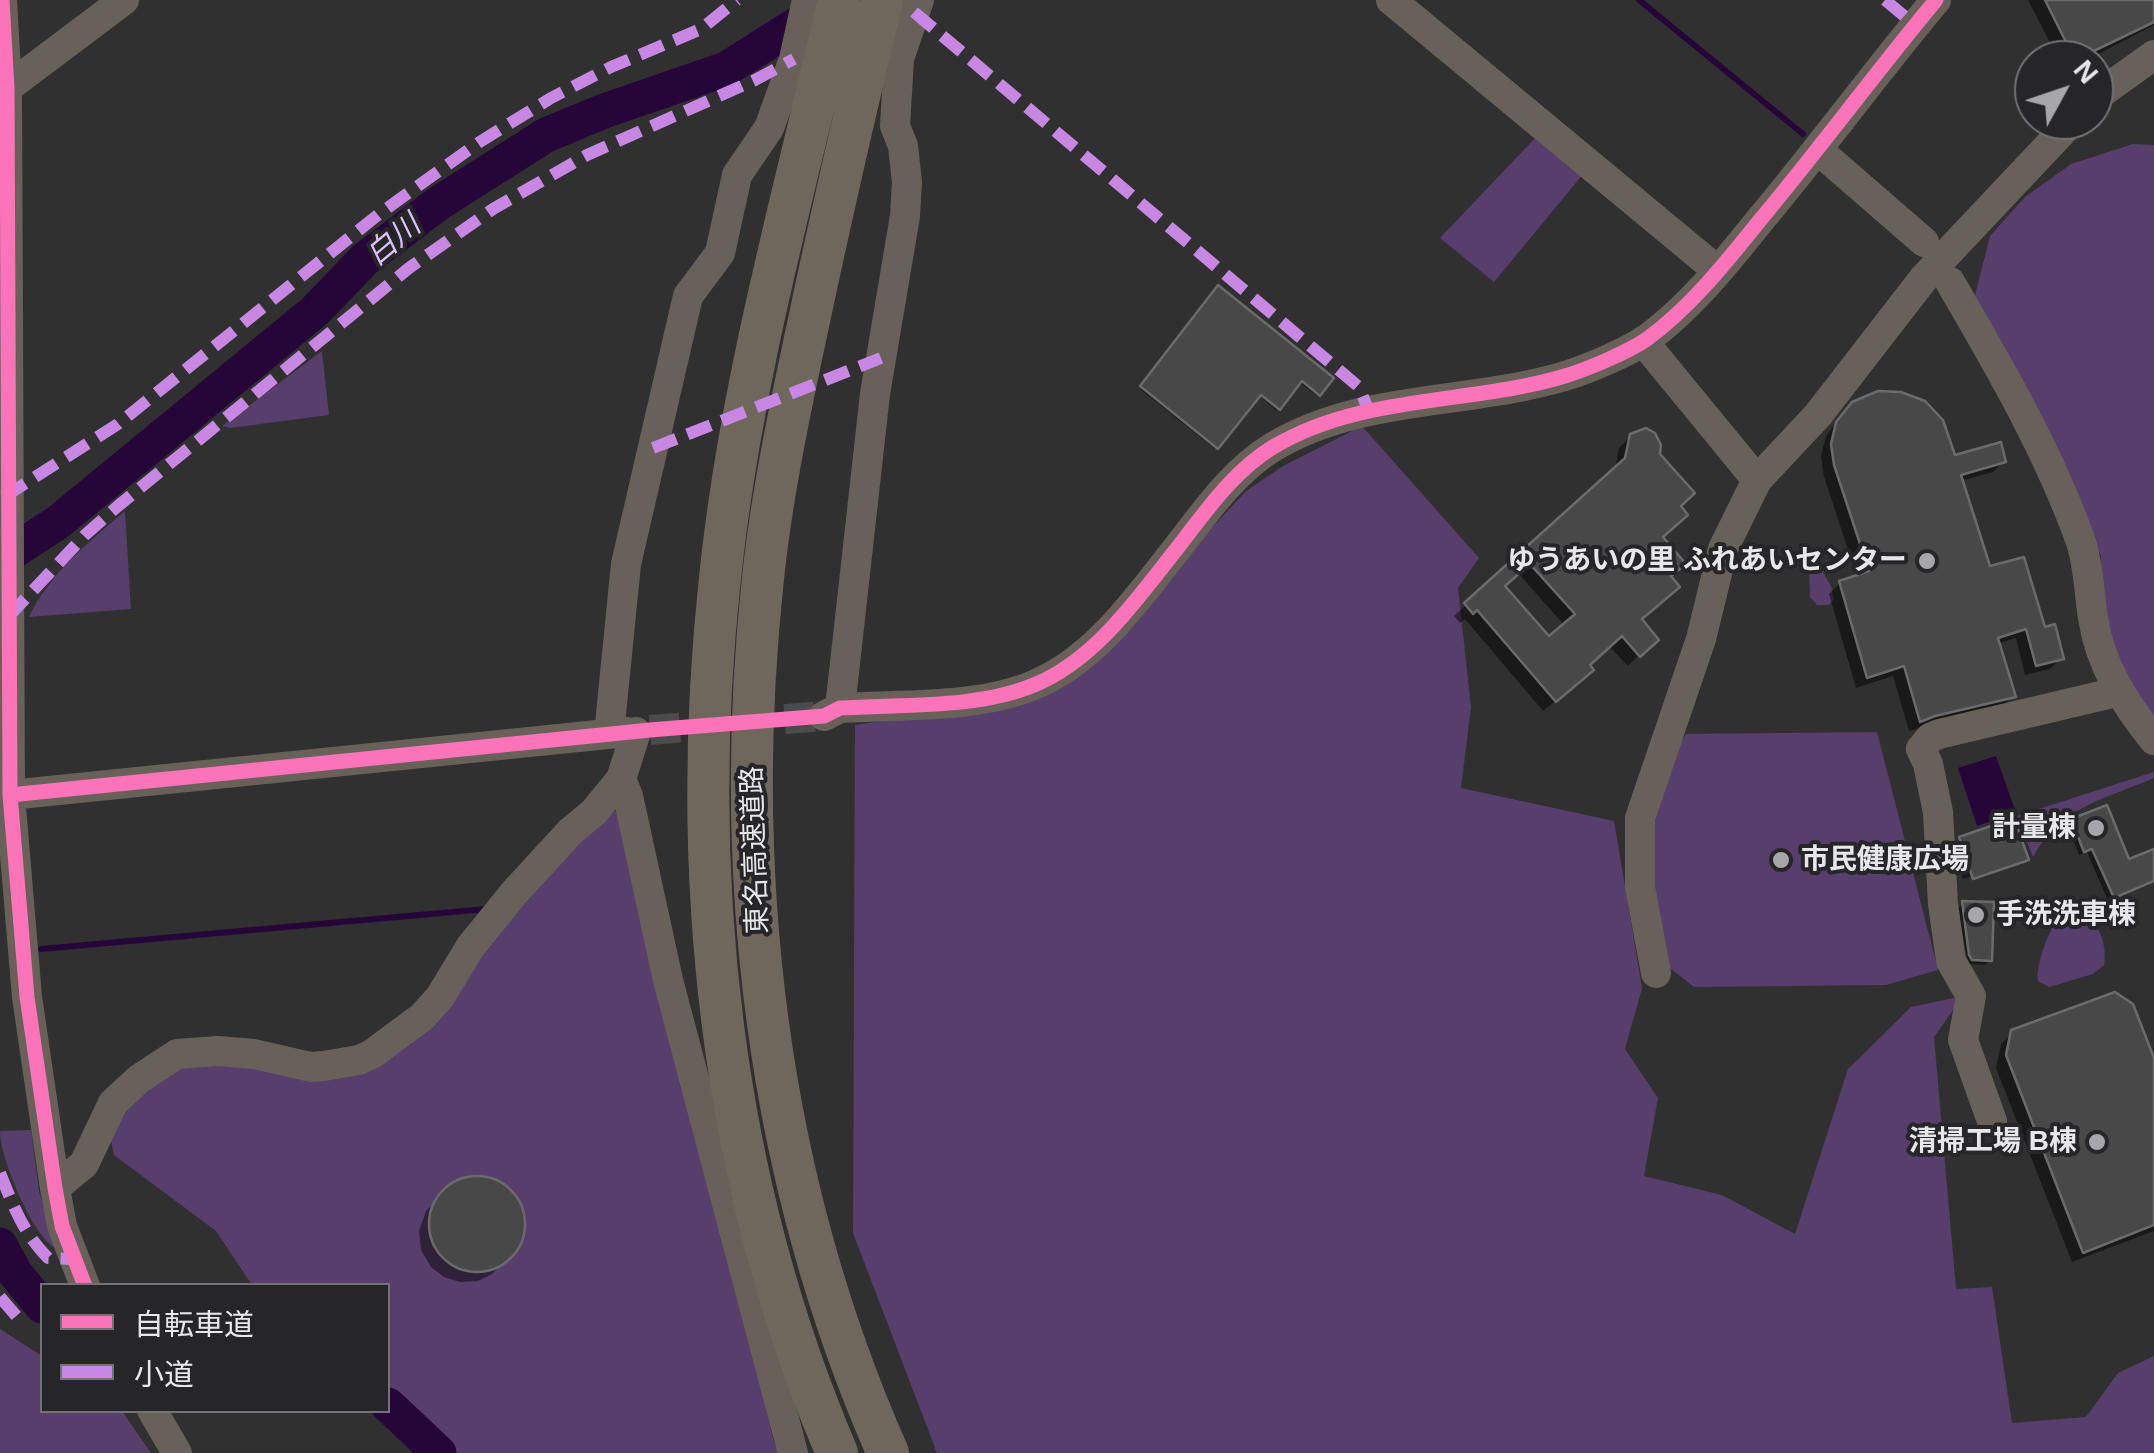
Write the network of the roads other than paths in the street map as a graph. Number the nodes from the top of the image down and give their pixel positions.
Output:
1 (2, 0) edge
2 (124, 0) edge
3 (807, 0) edge
4 (839, 0) edge
5 (882, 0) edge
6 (919, 0) edge
7 (1391, 0) edge
8 (1936, 0) edge
9 (2154, 55) edge
10 (2114, 84) edge
11 (7, 88) junction
12 (2054, 140) edge
13 (1818, 150) junction
14 (1924, 242) dead end
15 (1718, 271) junction
16 (1950, 282) dead end
17 (1643, 342) junction
18 (1757, 480) junction
19 (2117, 692) junction
20 (632, 732) junction
21 (2154, 740) edge
22 (621, 779) junction
23 (10, 795) junction
24 (1656, 973) dead end
25 (1992, 1121) dead end
26 (55, 1188) junction
27 (84, 1283) edge
28 (154, 1413) edge
29 (177, 1453) edge
30 (794, 1453) edge
31 (837, 1453) edge
32 (888, 1453) edge

1 - 11 street
2 - 11 street
3 - 20 street
4 - 31 highway, 東名高速道路
5 - 32 highway, 東名高速道路
6 - 17 street
7 - 15 street
8 - 13 street
9 - 10 street
11 - 23 street
12 - 18 street
13 - 14 street
13 - 15 street
15 - 17 street
16 - 19 street
17 - 18 street
18 - 24 street
19 - 21 street
19 - 25 street
20 - 22 street
20 - 23 street
22 - 26 street
22 - 30 street
23 - 26 street
26 - 27 street
28 - 29 street

